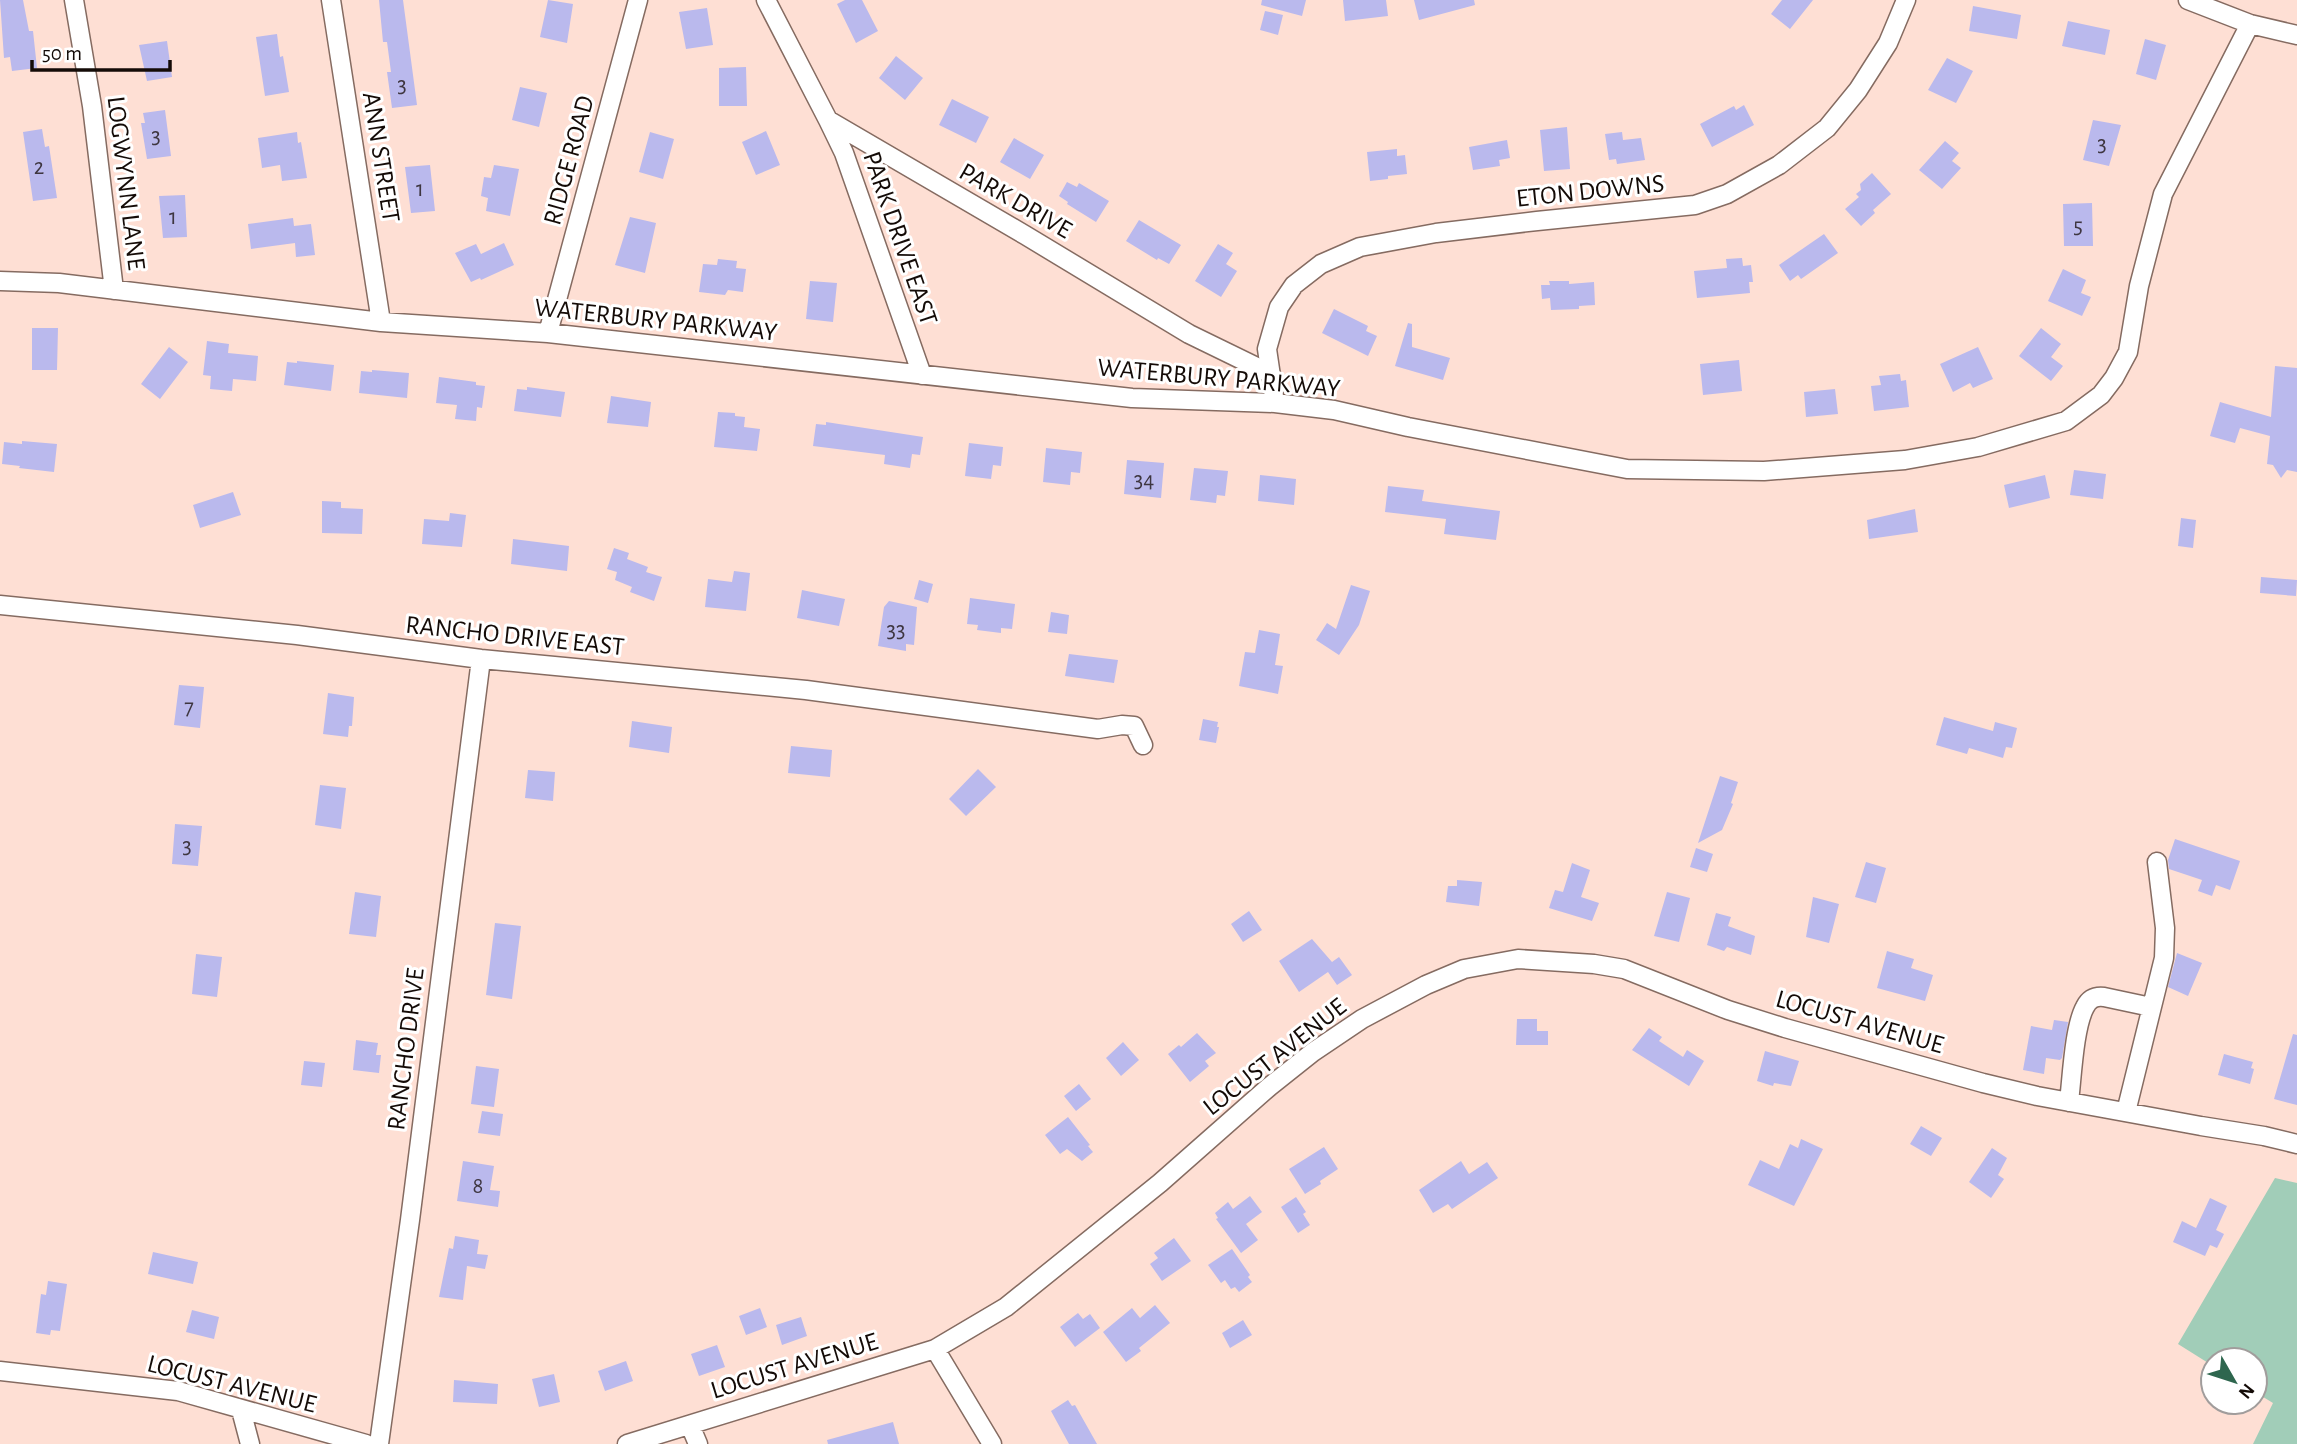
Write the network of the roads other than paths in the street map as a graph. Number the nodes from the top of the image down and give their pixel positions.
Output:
1 (74, 0) edge
2 (331, 0) edge
3 (638, 0) edge
4 (766, 0) edge
5 (1906, 0) edge
6 (2188, 0) edge
7 (2250, 24) junction
8 (2297, 35) edge
9 (828, 120) junction
10 (0, 281) edge
11 (114, 289) junction
12 (381, 322) junction
13 (548, 333) junction
14 (922, 374) junction
15 (1271, 374) junction
16 (1275, 403) junction
17 (0, 605) edge
18 (481, 659) junction
19 (1143, 746) dead end
20 (2157, 862) dead end
21 (2151, 1007) junction
22 (2069, 1102) junction
23 (2126, 1112) junction
24 (2297, 1144) edge
25 (935, 1349) junction
26 (0, 1371) edge
27 (241, 1410) junction
28 (690, 1425) junction
29 (250, 1444) edge
30 (366, 1444) edge
31 (379, 1444) edge
32 (627, 1444) edge
33 (698, 1444) edge
34 (992, 1444) edge

1 - 11 street, LOGWYNN LANE
2 - 12 street, ANN STREET
3 - 13 street, RIDGE ROAD
4 - 9 street
5 - 15 street, ETON DOWNS
6 - 7 street
7 - 8 street
7 - 16 street, WATERBURY PARKWAY
9 - 14 street, PARK DRIVE EAST
9 - 15 street, PARK DRIVE
10 - 11 street, WATERBURY PARKWAY
11 - 12 street, WATERBURY PARKWAY
12 - 13 street, WATERBURY PARKWAY
13 - 14 street, WATERBURY PARKWAY
14 - 16 street, WATERBURY PARKWAY
15 - 16 street
17 - 18 street, RANCHO DRIVE EAST
18 - 19 street, RANCHO DRIVE EAST
18 - 31 street, RANCHO DRIVE
20 - 21 street
21 - 22 street
21 - 23 street
22 - 23 street, LOCUST AVENUE
22 - 25 street, LOCUST AVENUE
23 - 24 street, LOCUST AVENUE
25 - 28 street, LOCUST AVENUE
25 - 34 street
26 - 27 street, LOCUST AVENUE
27 - 29 street
27 - 30 street, LOCUST AVENUE
28 - 32 street, LOCUST AVENUE
28 - 33 street

